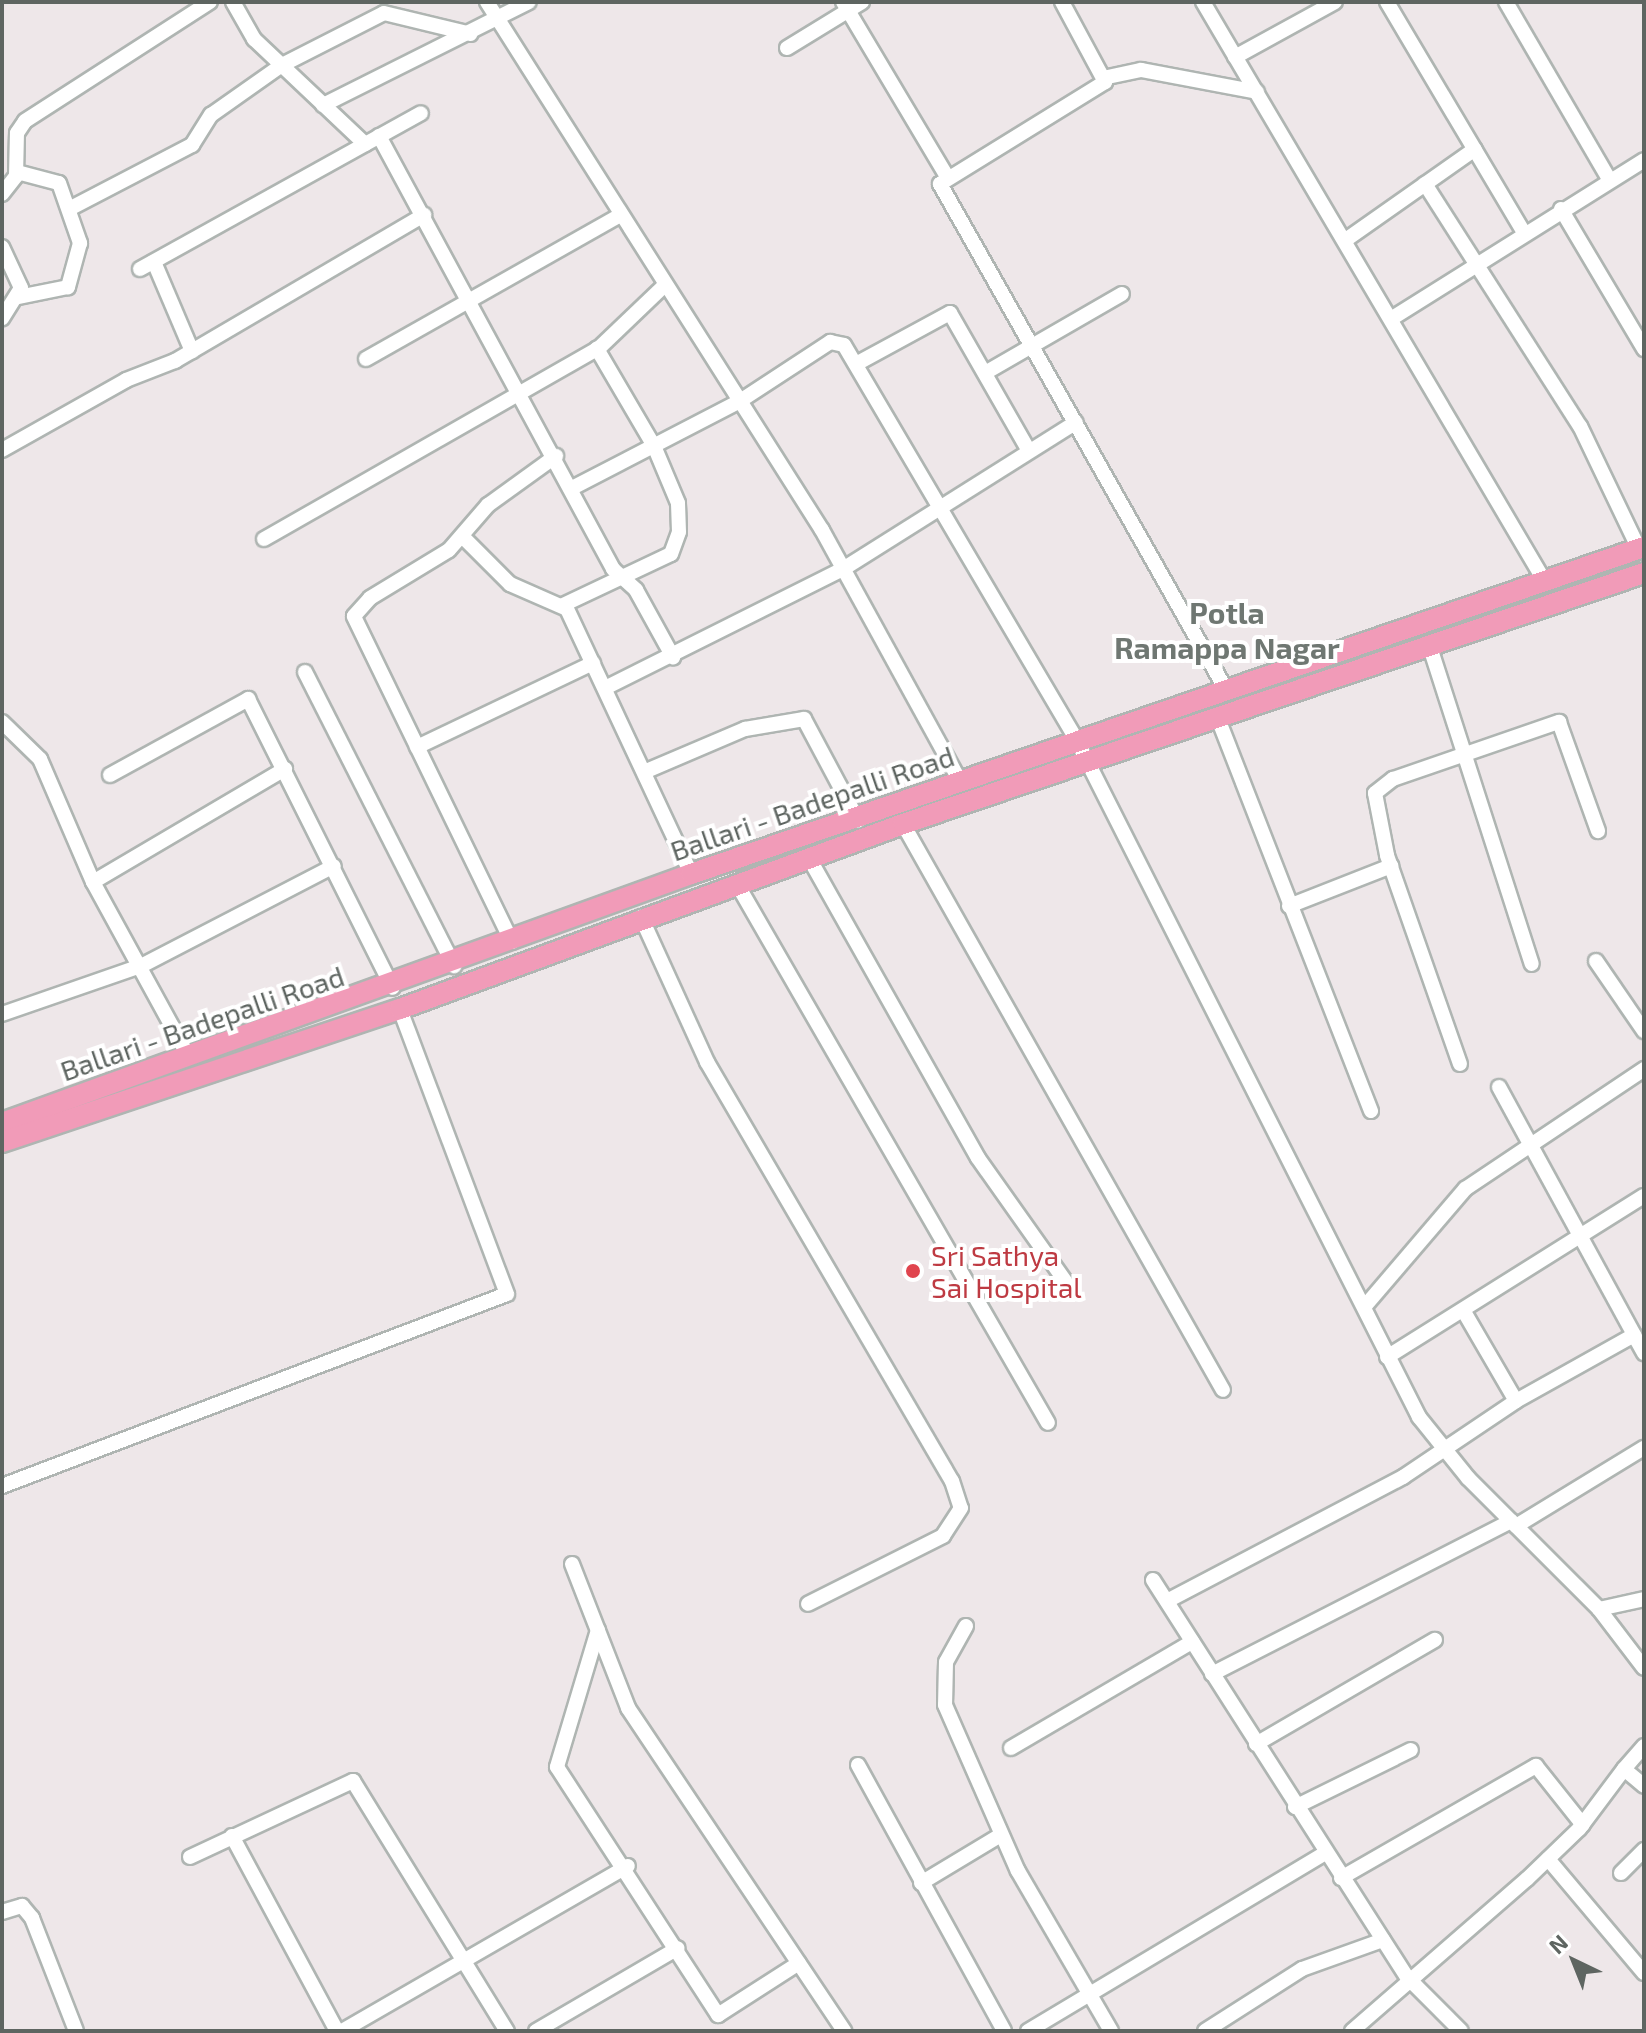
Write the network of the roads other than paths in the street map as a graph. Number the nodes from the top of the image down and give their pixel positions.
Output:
1 (210, 2) edge
2 (233, 2) edge
3 (487, 2) edge
4 (529, 2) edge
5 (862, 2) edge
6 (1062, 2) edge
7 (1203, 2) edge
8 (1387, 2) edge
9 (1506, 2) edge
10 (1330, 3) edge
11 (846, 6) edge
12 (498, 21) junction
13 (471, 34) junction
14 (787, 48) dead end
15 (1235, 57) junction
16 (282, 65) junction
17 (1103, 78) junction
18 (1257, 92) junction
19 (323, 105) junction
20 (421, 113) dead end
21 (379, 136) junction
22 (365, 144) junction
23 (1475, 149) junction
24 (2, 153) edge
25 (1644, 160) edge
26 (17, 168) junction
27 (948, 178) junction
28 (1609, 179) junction
29 (1425, 184) junction
30 (2, 194) edge
31 (69, 209) junction
32 (1561, 209) junction
33 (424, 215) junction
34 (621, 215) junction
35 (1524, 233) junction
36 (1347, 239) junction
37 (2, 247) edge
38 (154, 262) junction
39 (1479, 266) junction
40 (140, 269) dead end
41 (665, 285) junction
42 (1122, 294) dead end
43 (19, 297) junction
44 (472, 300) junction
45 (1394, 317) junction
46 (2, 318) edge
47 (1033, 346) junction
48 (597, 349) junction
49 (1644, 349) edge
50 (192, 351) junction
51 (366, 359) dead end
52 (856, 364) junction
53 (985, 373) junction
54 (519, 388) junction
55 (740, 401) junction
56 (1076, 422) junction
57 (654, 446) junction
58 (1028, 449) junction
59 (2, 450) edge
60 (556, 456) junction
61 (574, 487) junction
62 (941, 501) junction
63 (462, 536) junction
64 (264, 539) dead end
65 (1642, 548) edge
66 (843, 569) junction
67 (1644, 573) edge
68 (621, 578) junction
69 (1545, 582) junction
70 (563, 605) junction
71 (1429, 644) junction
72 (673, 657) junction
73 (593, 663) junction
74 (305, 672) dead end
75 (605, 688) junction
76 (1225, 688) junction
77 (1217, 716) junction
78 (2, 722) edge
79 (1077, 741) junction
80 (417, 747) junction
81 (1464, 754) junction
82 (1088, 761) junction
83 (285, 769) junction
84 (644, 772) junction
85 (110, 775) dead end
86 (960, 781) junction
87 (858, 820) junction
88 (903, 824) junction
89 (1598, 831) dead end
90 (809, 858) junction
91 (334, 866) junction
92 (1391, 866) junction
93 (691, 874) junction
94 (93, 882) junction
95 (737, 884) junction
96 (1289, 906) junction
97 (641, 917) junction
98 (512, 942) junction
99 (1596, 961) dead end
100 (1532, 964) dead end
101 (141, 966) junction
102 (454, 966) junction
103 (393, 988) junction
104 (400, 1009) junction
105 (2, 1014) edge
106 (1644, 1031) edge
107 (187, 1054) junction
108 (1460, 1064) dead end
109 (1644, 1069) edge
110 (1499, 1087) dead end
111 (1371, 1111) dead end
112 (2, 1123) edge
113 (2, 1142) edge
114 (1531, 1148) junction
115 (1640, 1198) edge
116 (1644, 1217) edge
117 (1580, 1237) junction
118 (1065, 1281) dead end
119 (1366, 1305) junction
120 (1463, 1310) junction
121 (1637, 1331) edge
122 (1644, 1353) edge
123 (1387, 1357) junction
124 (1223, 1390) dead end
125 (1516, 1401) junction
126 (1048, 1423) dead end
127 (1447, 1447) junction
128 (1644, 1448) edge
129 (2, 1486) edge
130 (1514, 1524) junction
131 (572, 1564) dead end
132 (1153, 1580) dead end
133 (1644, 1599) edge
134 (1167, 1601) junction
135 (808, 1604) dead end
136 (1599, 1609) junction
137 (966, 1626) dead end
138 (598, 1630) junction
139 (1435, 1640) dead end
140 (1192, 1642) junction
141 (1644, 1668) edge
142 (1212, 1674) junction
143 (1256, 1744) junction
144 (1644, 1746) edge
145 (1011, 1748) dead end
146 (1411, 1750) dead end
147 (858, 1765) dead end
148 (1624, 1769) junction
149 (1644, 1786) edge
150 (1295, 1807) junction
151 (1583, 1825) junction
152 (1001, 1835) junction
153 (232, 1836) junction
154 (1644, 1850) edge
155 (1325, 1853) junction
156 (190, 1857) dead end
157 (1548, 1859) junction
158 (628, 1866) junction
159 (1621, 1873) dead end
160 (1341, 1878) junction
161 (921, 1883) junction
162 (2, 1912) edge
163 (1383, 1940) junction
164 (678, 1948) junction
165 (463, 1955) junction
166 (799, 1963) junction
167 (1644, 1973) edge
168 (1410, 1980) junction
169 (1088, 1993) junction
170 (76, 2031) edge
171 (340, 2031) edge
172 (507, 2031) edge
173 (536, 2031) edge
174 (844, 2031) edge
175 (1004, 2031) edge
176 (1028, 2031) edge
177 (1111, 2031) edge
178 (1205, 2031) edge
179 (1352, 2031) edge
180 (1461, 2031) edge

1 - 26 street
2 - 16 street
3 - 12 street
4 - 12 street
5 - 11 street
6 - 17 street
7 - 15 street
8 - 23 street
9 - 28 street
10 - 15 street
11 - 14 street
11 - 27 street
12 - 13 street
12 - 34 street
13 - 16 street
13 - 19 street
15 - 18 street
16 - 19 street
16 - 31 street
17 - 18 street
17 - 27 street
18 - 36 street
19 - 22 street
20 - 21 street
21 - 22 street
21 - 33 street
22 - 38 street
23 - 29 street
23 - 35 street
24 - 26 street
25 - 28 street
26 - 30 street
26 - 31 street
27 - 47 street
28 - 32 street
29 - 36 street
29 - 39 street
31 - 43 street
32 - 35 street
32 - 49 street
33 - 44 street
33 - 50 street
34 - 41 street
34 - 44 street
35 - 39 street
36 - 45 street
37 - 43 street
38 - 40 street
38 - 50 street
39 - 45 street
39 - 65 street
41 - 48 street
41 - 55 street
42 - 47 street
43 - 46 street
44 - 51 street
44 - 54 street
45 - 69 street
47 - 53 street
47 - 56 street
48 - 54 street
48 - 57 street
50 - 59 street
52 - 53 street
52 - 55 street
52 - 62 street
53 - 58 street
54 - 60 street
54 - 64 street
55 - 57 street
55 - 66 street
56 - 58 street
56 - 76 street
57 - 61 street
57 - 68 street
58 - 62 street
60 - 61 street
60 - 63 street
61 - 68 street
62 - 66 street
62 - 79 street
63 - 70 street
63 - 80 street
65 - 69 highway, Ballari - Badepalli Road
66 - 72 street
66 - 86 street
67 - 71 highway, Ballari - Badepalli Road
68 - 70 street
68 - 72 street
69 - 76 highway, Ballari - Badepalli Road
70 - 73 street
71 - 77 highway, Ballari - Badepalli Road
71 - 81 street
72 - 75 street
73 - 75 street
73 - 80 street
74 - 102 street
75 - 84 street
76 - 79 highway, Ballari - Badepalli Road
77 - 82 highway, Ballari - Badepalli Road
77 - 96 street
78 - 94 street
79 - 82 street
79 - 86 highway, Ballari - Badepalli Road
80 - 98 street
81 - 89 street
81 - 92 street
81 - 100 street
82 - 88 highway, Ballari - Badepalli Road
82 - 119 street
83 - 85 street
83 - 91 street
83 - 94 street
84 - 87 street
84 - 93 street
86 - 87 highway, Ballari - Badepalli Road
87 - 93 highway, Ballari - Badepalli Road
88 - 90 highway, Ballari - Badepalli Road
88 - 124 street
90 - 95 highway, Ballari - Badepalli Road
90 - 118 street
91 - 101 street
91 - 103 street
92 - 96 street
92 - 108 street
93 - 98 highway, Ballari - Badepalli Road
94 - 101 street
95 - 97 highway, Ballari - Badepalli Road
95 - 126 street
96 - 111 street
97 - 104 highway, Ballari - Badepalli Road
97 - 135 street
98 - 102 highway, Ballari - Badepalli Road
99 - 106 street
101 - 105 street
101 - 107 street
102 - 103 highway, Ballari - Badepalli Road
103 - 107 highway, Ballari - Badepalli Road
104 - 113 highway, Ballari - Badepalli Road
104 - 129 street
107 - 112 highway, Ballari - Badepalli Road
109 - 114 street
110 - 114 street
114 - 117 street
114 - 119 street
115 - 116 street
115 - 117 street
117 - 120 street
117 - 121 street
119 - 123 street
120 - 123 street
120 - 125 street
121 - 122 street
121 - 125 street
123 - 127 street
125 - 127 street
127 - 130 street
127 - 134 street
128 - 130 street
130 - 136 street
130 - 142 street
131 - 138 street
132 - 134 street
133 - 136 street
134 - 140 street
136 - 141 street
137 - 152 street
138 - 158 street
138 - 166 street
139 - 143 street
140 - 142 street
140 - 145 street
142 - 143 street
143 - 150 street
144 - 148 street
146 - 150 street
147 - 161 street
148 - 149 street
148 - 151 street
150 - 155 street
151 - 157 street
151 - 160 street
152 - 161 street
152 - 169 street
153 - 156 street
153 - 165 street
153 - 171 street
154 - 159 street
155 - 160 street
155 - 169 street
157 - 167 street
157 - 168 street
158 - 164 street
158 - 165 street
160 - 163 street
161 - 175 street
162 - 170 street
163 - 168 street
163 - 178 street
164 - 166 street
164 - 173 street
165 - 171 street
165 - 172 street
166 - 174 street
168 - 179 street
168 - 180 street
169 - 176 street
169 - 177 street

